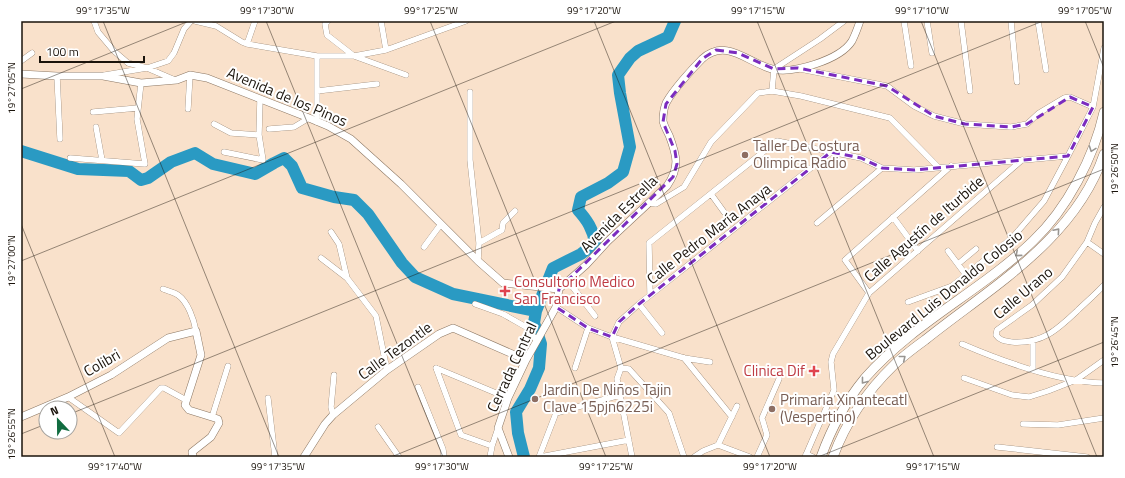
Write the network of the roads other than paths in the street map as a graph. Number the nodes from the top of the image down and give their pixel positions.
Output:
1 (94, 21) edge
2 (191, 21) edge
3 (196, 21) edge
4 (255, 21) edge
5 (328, 21) edge
6 (381, 21) edge
7 (844, 21) edge
8 (860, 21) edge
9 (904, 21) edge
10 (927, 21) edge
11 (961, 21) edge
12 (1011, 21) edge
13 (1038, 21) edge
14 (463, 22) edge
15 (247, 44) junction
16 (1104, 48) edge
17 (386, 50) junction
18 (32, 53) dead end
19 (932, 53) dead end
20 (317, 56) junction
21 (354, 56) junction
22 (21, 60) edge
23 (911, 66) dead end
24 (147, 68) junction
25 (798, 68) junction
26 (774, 69) junction
27 (1046, 70) dead end
28 (21, 74) edge
29 (190, 75) junction
30 (406, 75) dead end
31 (57, 76) junction
32 (103, 76) junction
33 (177, 80) junction
34 (1017, 82) dead end
35 (141, 83) junction
36 (377, 84) dead end
37 (317, 91) junction
38 (772, 91) junction
39 (970, 91) dead end
40 (470, 92) dead end
41 (260, 98) junction
42 (1093, 106) junction
43 (138, 108) junction
44 (188, 109) dead end
45 (93, 112) dead end
46 (1104, 112) edge
47 (309, 118) junction
48 (317, 122) junction
49 (214, 124) dead end
50 (96, 127) dead end
51 (269, 129) dead end
52 (259, 135) junction
53 (60, 139) dead end
54 (224, 152) dead end
55 (832, 152) junction
56 (1104, 154) edge
57 (1068, 156) junction
58 (70, 158) dead end
59 (102, 160) junction
60 (1022, 160) junction
61 (951, 166) junction
62 (938, 167) junction
63 (882, 168) junction
64 (711, 194) junction
65 (649, 203) junction
66 (1104, 208) edge
67 (515, 211) dead end
68 (724, 212) dead end
69 (893, 217) junction
70 (817, 223) dead end
71 (441, 224) junction
72 (331, 232) dead end
73 (1087, 242) junction
74 (479, 243) junction
75 (424, 246) dead end
76 (976, 249) dead end
77 (918, 251) junction
78 (948, 251) dead end
79 (1104, 254) edge
80 (321, 258) dead end
81 (478, 261) junction
82 (958, 264) junction
83 (966, 275) junction
84 (347, 278) junction
85 (568, 281) junction
86 (1104, 285) edge
87 (163, 289) dead end
88 (558, 289) junction
89 (869, 293) junction
90 (650, 295) junction
91 (908, 302) dead end
92 (475, 304) dead end
93 (638, 304) junction
94 (556, 307) junction
95 (595, 316) dead end
96 (588, 328) junction
97 (196, 331) junction
98 (662, 333) dead end
99 (612, 337) junction
100 (537, 341) junction
101 (1033, 341) junction
102 (962, 344) dead end
103 (684, 358) junction
104 (526, 360) junction
105 (1104, 360) edge
106 (710, 362) dead end
107 (228, 366) dead end
108 (575, 368) dead end
109 (621, 368) junction
110 (387, 370) junction
111 (1033, 370) junction
112 (334, 375) dead end
113 (964, 378) dead end
114 (779, 379) dead end
115 (1076, 380) junction
116 (1104, 383) edge
117 (418, 387) dead end
118 (620, 395) junction
119 (68, 398) junction
120 (268, 398) dead end
121 (508, 398) junction
122 (186, 400) junction
123 (737, 406) dead end
124 (333, 415) junction
125 (21, 417) edge
126 (212, 417) junction
127 (732, 417) junction
128 (1104, 418) edge
129 (1023, 424) dead end
130 (378, 427) dead end
131 (498, 428) junction
132 (629, 440) junction
133 (718, 445) junction
134 (492, 446) junction
135 (997, 447) dead end
136 (806, 456) edge
137 (193, 457) edge
138 (275, 457) edge
139 (304, 457) edge
140 (399, 457) edge
141 (444, 457) edge
142 (490, 457) edge
143 (509, 457) edge
144 (540, 457) edge
145 (632, 457) edge
146 (684, 457) edge
147 (694, 457) edge
148 (750, 457) edge
149 (757, 457) edge
150 (813, 457) edge
151 (821, 457) edge
152 (833, 457) edge
153 (1087, 457) edge

1 - 24 street
2 - 24 street
3 - 15 street
4 - 15 street
5 - 21 street
6 - 17 street
7 - 26 street
8 - 25 street, Avenida Estrella
9 - 23 street
10 - 19 street
11 - 39 street
12 - 34 street
13 - 27 street
14 - 17 street
15 - 20 street
16 - 42 street
17 - 21 street
18 - 22 street
20 - 21 street
20 - 37 street
21 - 30 street
24 - 32 street
24 - 33 street
25 - 26 street, Avenida Estrella
25 - 42 street
26 - 38 street
26 - 65 street, Avenida Estrella
28 - 31 street
29 - 33 street
29 - 41 street, Avenida de los Pinos
29 - 44 street
31 - 32 street
31 - 53 street
32 - 35 street
33 - 35 street
35 - 43 street
36 - 37 street
37 - 48 street
38 - 62 street
38 - 65 street
40 - 74 street
41 - 47 street, Avenida de los Pinos
41 - 52 street
42 - 57 street
43 - 45 street
43 - 59 street
46 -> 151 highway, Boulevard Luis Donaldo Colosio
47 - 48 street, Avenida de los Pinos
47 - 51 street
48 - 71 street, Avenida de los Pinos
49 - 52 street
50 - 59 street
52 - 54 street
55 - 63 street
55 - 64 street
55 - 90 street, Calle Pedro María Anaya
152 -> 56 highway, Boulevard Luis Donaldo Colosio
57 - 60 street
57 - 83 street
58 - 59 street
60 - 61 street
60 - 77 street, Calle Agustín de Iturbide
61 - 62 street
61 - 69 street
62 - 63 street
63 - 70 street
64 - 68 street
64 - 90 street
65 - 85 street, Avenida Estrella
66 - 73 street, Calle Urano
67 - 74 street
69 - 77 street
69 - 89 street
71 - 75 street
71 - 81 street, Avenida de los Pinos
72 - 84 street
73 - 79 street
73 - 101 street, Calle Urano
74 - 81 street
76 - 82 street
77 - 89 street, Calle Agustín de Iturbide
78 - 82 street
80 - 84 street
81 - 88 street, Avenida de los Pinos
82 - 83 street
83 - 91 street
84 - 110 street
85 - 88 street, Avenida Estrella
85 - 95 street
86 - 101 street
87 - 97 street
88 - 94 street, Cerrada Central
89 - 136 street, Calle Agustín de Iturbide
90 - 93 street, Calle Pedro María Anaya
92 - 100 street
93 - 98 street
93 - 99 street, Calle Pedro María Anaya
94 - 96 street
94 - 100 street, Cerrada Central
96 - 99 street
96 - 108 street
97 - 119 street, Colibri
97 - 122 street
99 - 103 street
99 - 109 street
100 - 104 street, Cerrada Central
101 - 111 street
102 - 111 street
103 - 106 street
103 - 127 street
104 - 110 street, Calle Tezontle
104 - 121 street, Cerrada Central
105 - 115 street
107 - 126 street
109 - 118 street
109 - 146 street
110 - 124 street, Calle Tezontle
111 - 115 street
112 - 124 street
113 - 115 street
114 - 149 street
115 - 116 street
117 - 141 street
118 - 132 street
118 - 144 street
119 - 122 street
119 - 125 street, Colibri
120 - 138 street
121 - 131 street, Cerrada Central
121 - 134 street
122 - 126 street
123 - 127 street
124 - 139 street, Calle Tezontle
126 - 137 street
127 - 133 street
128 - 129 street
130 - 140 street
131 - 134 street
131 - 143 street, Cerrada Central
132 - 144 street
132 - 145 street
133 - 147 street
133 - 148 street
134 - 142 street
135 - 153 street
136 - 150 street

